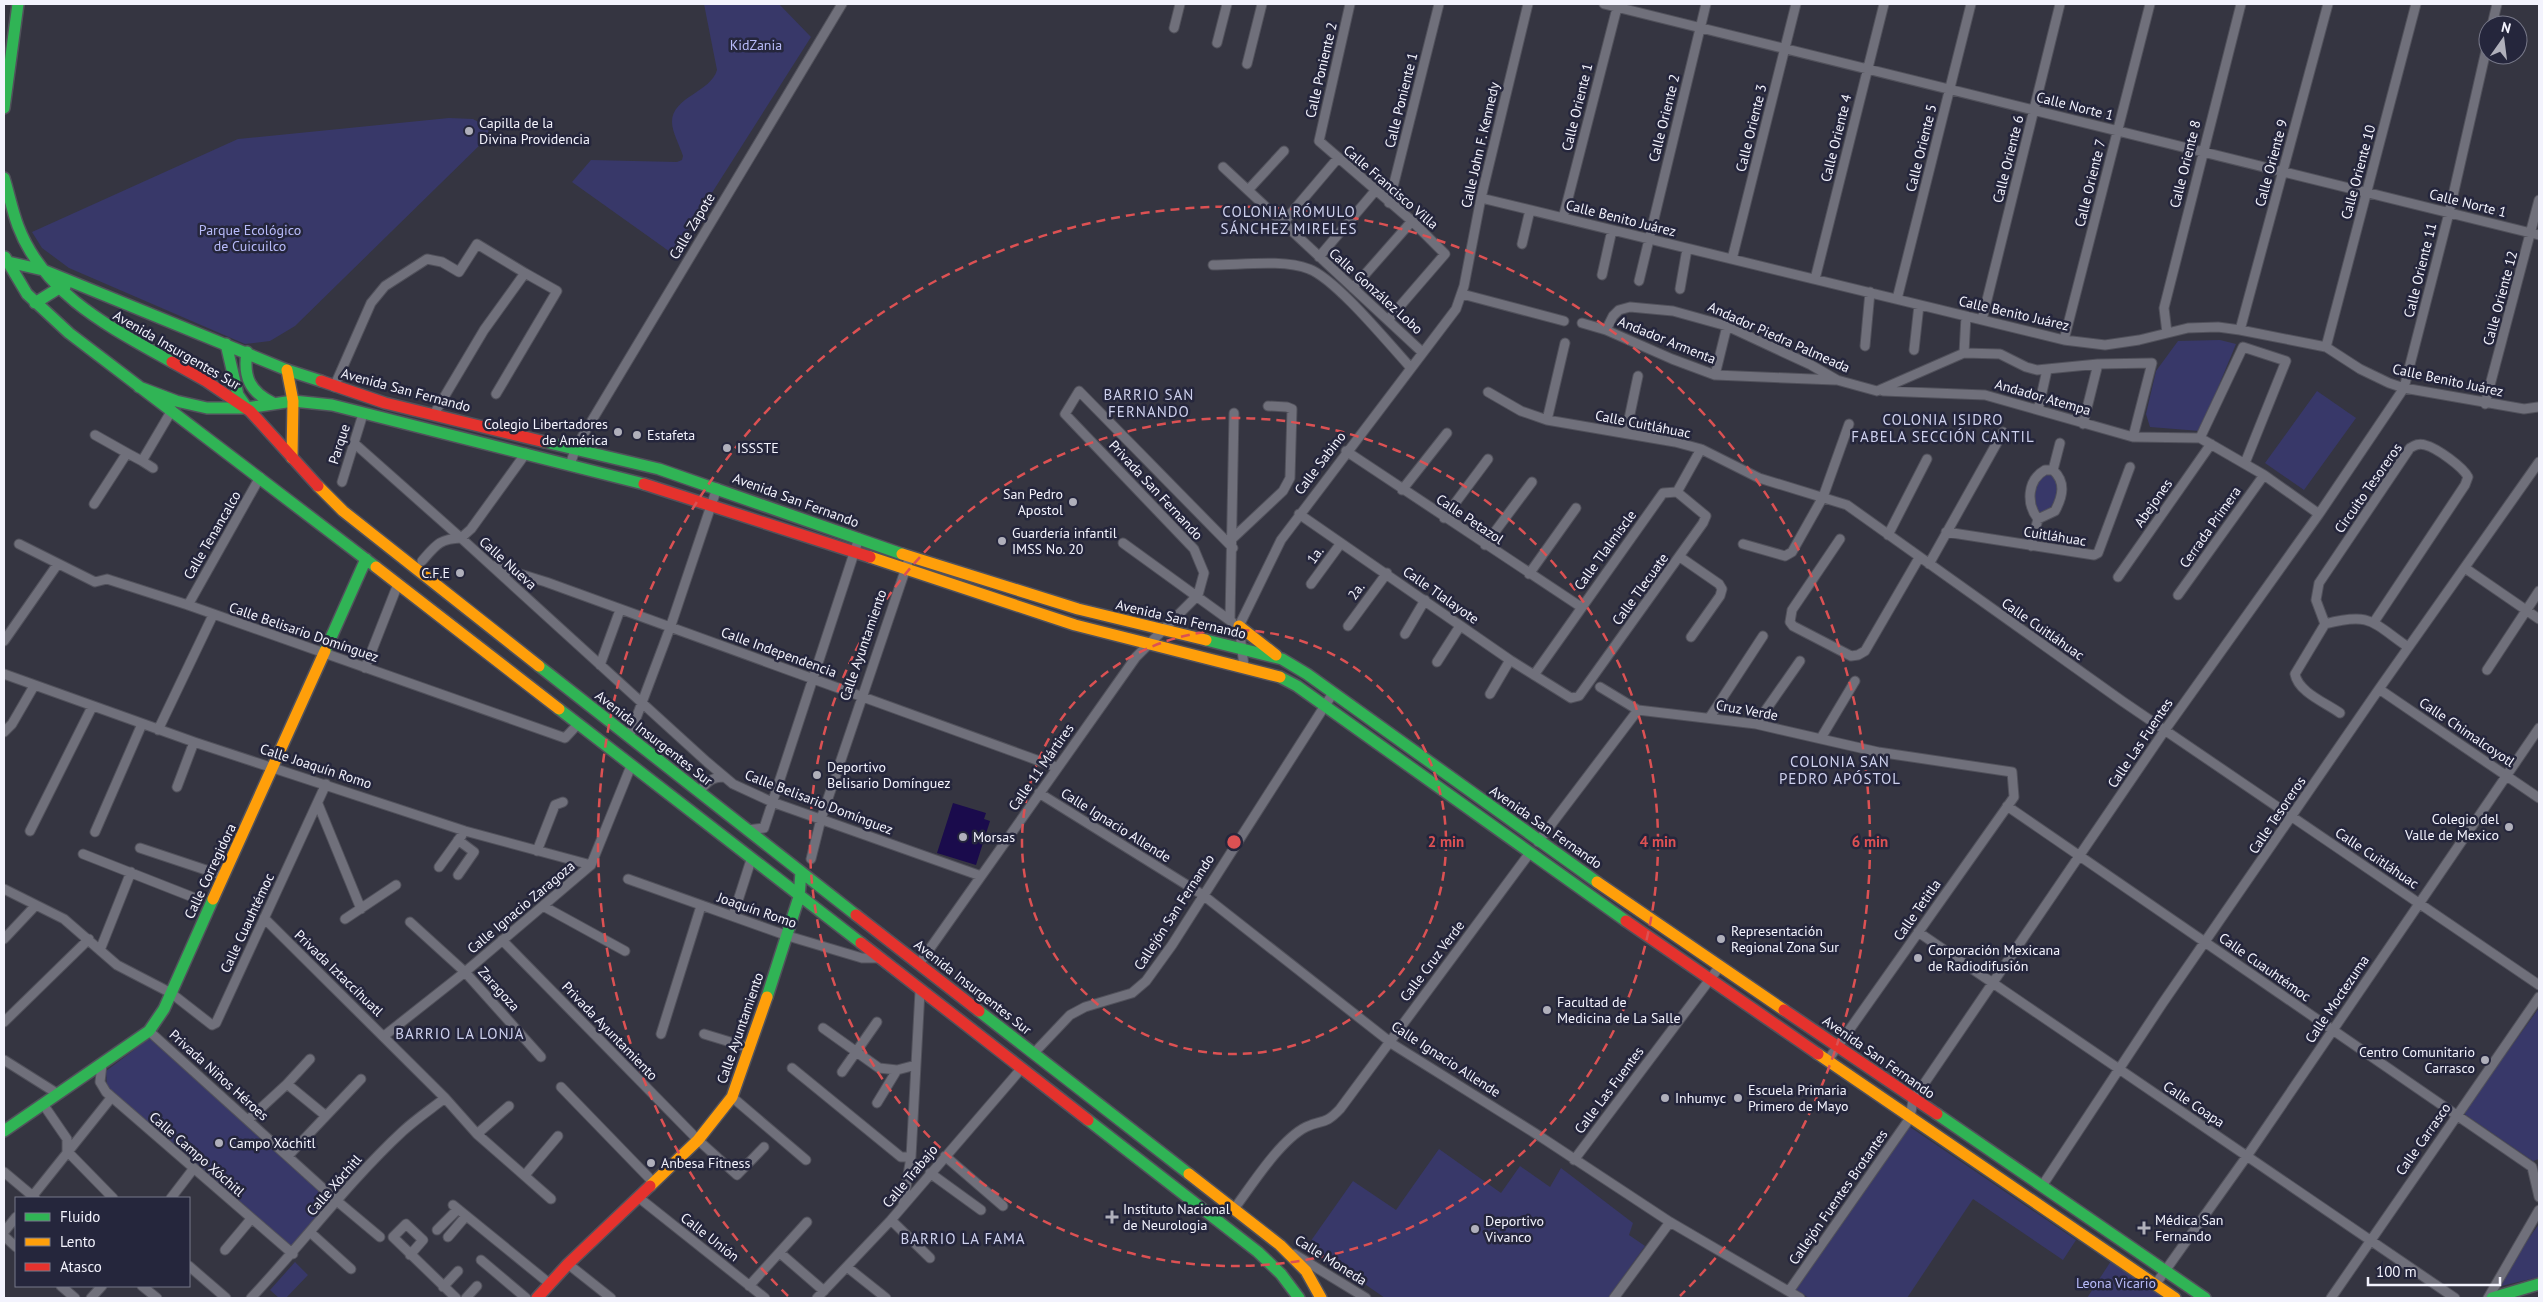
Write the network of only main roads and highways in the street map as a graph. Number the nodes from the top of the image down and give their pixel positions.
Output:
1 (18, 4) edge
2 (4, 108) edge
3 (4, 178) edge
4 (5, 259) edge
5 (42, 270) junction
6 (4, 280) edge
7 (77, 284) junction
8 (20, 285) junction
9 (58, 288) junction
10 (35, 303) junction
11 (226, 344) junction
12 (247, 352) junction
13 (287, 370) junction
14 (139, 387) junction
15 (293, 401) junction
16 (273, 403) junction
17 (247, 408) junction
18 (292, 458) junction
19 (366, 559) junction
20 (1234, 623) road end
21 (1282, 659) junction
22 (801, 872) junction
23 (799, 897) junction
24 (4, 1131) edge
25 (2539, 1284) edge
26 (537, 1298) edge
27 (1299, 1298) edge
28 (1321, 1298) edge
29 (2175, 1298) edge
30 (2205, 1298) edge
31 (2492, 1298) edge

1 - 2 main road
3 - 5 main road, Avenida Insurgentes Sur
4 - 5 main road, Avenida San Fernando
4 - 8 main road
5 - 7 main road, Avenida San Fernando
5 - 9 main road, Avenida Insurgentes Sur
6 - 8 main road
7 - 9 main road
7 - 11 main road, Avenida San Fernando
8 - 10 main road
9 - 10 main road
9 - 17 main road, Avenida Insurgentes Sur
10 - 14 main road
11 - 12 main road, Avenida San Fernando
11 - 17 main road
12 - 13 main road, Avenida San Fernando
12 - 16 main road
13 - 15 main road
13 - 21 main road, Avenida San Fernando
14 - 17 main road
14 - 19 main road
15 - 16 main road
15 - 18 main road
15 - 29 main road
16 - 17 main road
17 - 18 main road, Avenida Insurgentes Sur
18 - 22 main road, Avenida Insurgentes Sur
19 - 23 main road
19 - 24 main road, Calle Corregidora
20 - 21 main road
21 - 30 main road, Avenida San Fernando
22 - 23 main road, Calle Ayuntamiento
22 - 28 main road, Avenida Insurgentes Sur
23 - 26 main road, Calle Ayuntamiento
23 - 27 main road
25 - 31 main road

